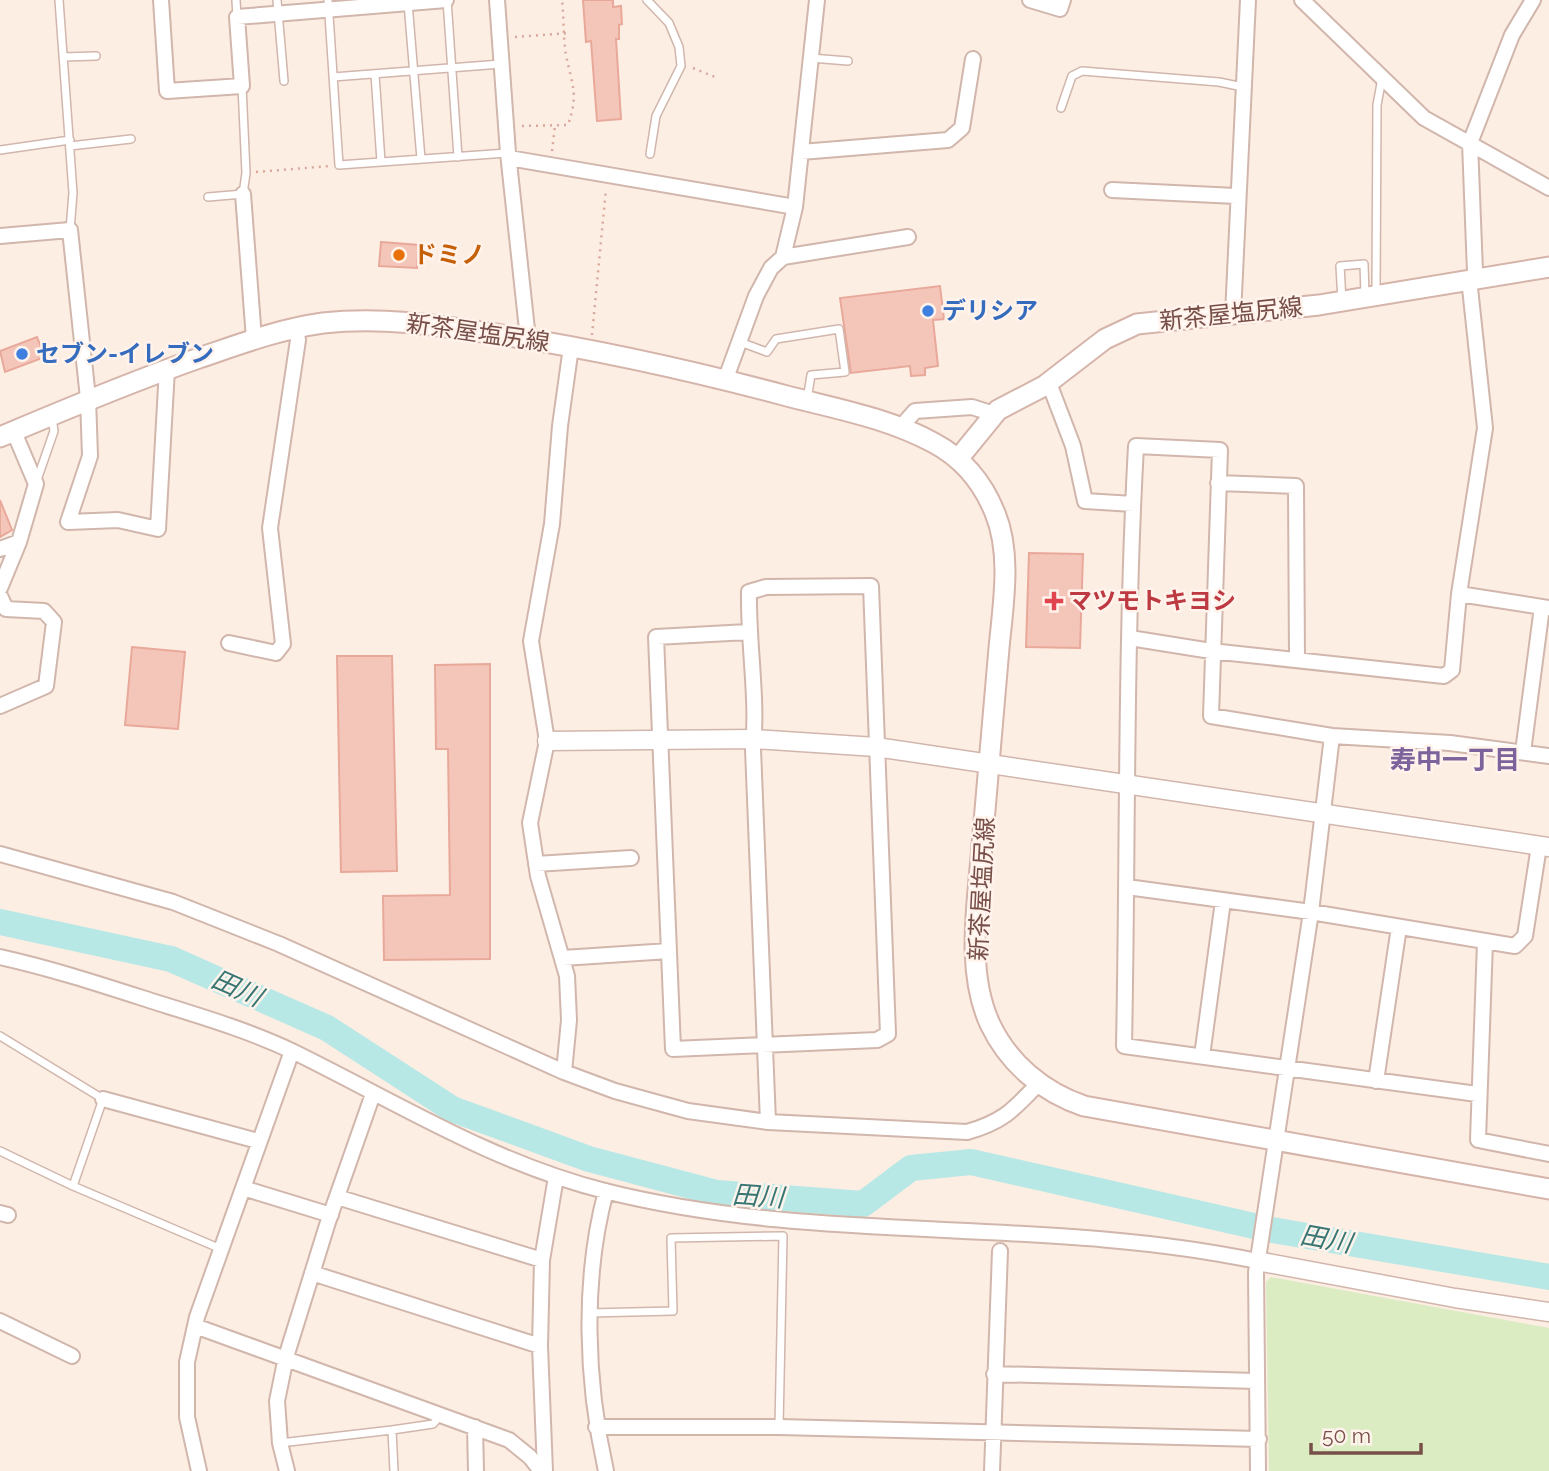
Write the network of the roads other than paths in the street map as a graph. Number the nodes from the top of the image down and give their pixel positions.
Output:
1 (58, 0) edge
2 (161, 0) edge
3 (236, 0) edge
4 (446, 0) edge
5 (496, 0) edge
6 (647, 0) edge
7 (817, 0) edge
8 (1030, 0) edge
9 (1063, 0) edge
10 (1248, 0) edge
11 (1302, 0) edge
12 (1533, 0) edge
13 (407, 2) edge
14 (368, 3) edge
15 (328, 5) edge
16 (1316, 6) edge
17 (277, 7) edge
18 (237, 17) junction
19 (96, 56) dead end
20 (63, 57) junction
21 (811, 58) junction
22 (973, 59) dead end
23 (848, 61) dead end
24 (501, 64) junction
25 (452, 68) junction
26 (413, 71) junction
27 (376, 74) junction
28 (333, 76) junction
29 (1383, 76) junction
30 (284, 81) dead end
31 (242, 86) junction
32 (1243, 87) junction
33 (1061, 108) dead end
34 (131, 139) dead end
35 (70, 143) junction
36 (1470, 143) junction
37 (0, 150) edge
38 (801, 152) junction
39 (650, 154) dead end
40 (508, 155) junction
41 (458, 157) junction
42 (421, 159) junction
43 (381, 162) junction
44 (1549, 188) edge
45 (1112, 190) dead end
46 (243, 194) junction
47 (1236, 196) junction
48 (208, 197) dead end
49 (795, 207) junction
50 (70, 230) junction
51 (0, 236) edge
52 (908, 237) dead end
53 (783, 257) junction
54 (1549, 267) edge
55 (1472, 280) junction
56 (1371, 298) junction
57 (1342, 302) junction
58 (1233, 315) junction
59 (296, 328) junction
60 (254, 339) junction
61 (528, 340) junction
62 (739, 342) junction
63 (571, 347) junction
64 (167, 369) junction
65 (726, 378) junction
66 (1049, 383) junction
67 (89, 398) junction
68 (807, 401) junction
69 (51, 414) junction
70 (994, 414) junction
71 (900, 428) junction
72 (7, 434) edge
73 (958, 459) junction
74 (1218, 483) junction
75 (36, 484) junction
76 (1133, 504) junction
77 (19, 542) junction
78 (0, 549) edge
79 (0, 588) edge
80 (1459, 594) junction
81 (0, 596) edge
82 (1545, 607) edge
83 (748, 632) junction
84 (1130, 638) junction
85 (229, 643) dead end
86 (1211, 651) junction
87 (1297, 660) junction
88 (0, 706) edge
89 (1332, 736) junction
90 (754, 739) junction
91 (661, 740) junction
92 (547, 741) junction
93 (876, 747) junction
94 (1523, 752) junction
95 (1549, 756) edge
96 (988, 762) junction
97 (1125, 784) junction
98 (1323, 813) junction
99 (1544, 847) edge
100 (0, 853) edge
101 (631, 858) dead end
102 (536, 864) junction
103 (1127, 887) junction
104 (1223, 901) junction
105 (1311, 912) junction
106 (1399, 927) junction
107 (1485, 942) junction
108 (669, 951) junction
109 (0, 957) edge
110 (563, 958) junction
111 (0, 1036) edge
112 (767, 1046) junction
113 (292, 1051) junction
114 (1202, 1056) junction
115 (1287, 1070) junction
116 (564, 1072) junction
117 (1376, 1081) junction
118 (1038, 1084) junction
119 (373, 1094) junction
120 (1477, 1094) junction
121 (103, 1099) junction
122 (768, 1122) junction
123 (258, 1141) junction
124 (1274, 1151) junction
125 (0, 1152) edge
126 (1549, 1154) edge
127 (556, 1177) junction
128 (73, 1186) junction
129 (243, 1188) junction
130 (1549, 1189) edge
131 (606, 1191) junction
132 (337, 1197) junction
133 (331, 1215) junction
134 (222, 1249) junction
135 (1000, 1251) dead end
136 (1258, 1256) junction
137 (542, 1260) junction
138 (312, 1273) junction
139 (1549, 1312) edge
140 (590, 1313) junction
141 (0, 1321) edge
142 (195, 1326) junction
143 (540, 1346) junction
144 (72, 1356) dead end
145 (286, 1357) junction
146 (994, 1374) junction
147 (1257, 1381) junction
148 (441, 1415) junction
149 (475, 1427) junction
150 (596, 1427) junction
151 (779, 1427) junction
152 (392, 1430) junction
153 (993, 1433) junction
154 (1259, 1439) junction
155 (280, 1443) junction
156 (199, 1471) edge
157 (287, 1471) edge
158 (394, 1471) edge
159 (476, 1471) edge
160 (543, 1471) edge
161 (606, 1471) edge
162 (992, 1471) edge
163 (1258, 1471) edge

1 - 20 lane
2 - 31 street
3 - 18 lane
4 - 13 street
4 - 25 lane
5 - 24 street
6 - 39 lane
7 - 21 street
8 - 9 street
10 - 32 street
11 - 16 street
12 - 36 street
13 - 14 street
13 - 26 lane
14 - 15 street
15 - 17 street
15 - 28 lane
16 - 29 street
17 - 18 street
17 - 30 lane
18 - 31 street
19 - 20 lane
20 - 35 lane
21 - 23 lane
21 - 38 street
22 - 38 street
24 - 25 lane
24 - 40 street
25 - 26 lane
25 - 41 lane
26 - 27 lane
26 - 42 lane
27 - 28 lane
27 - 43 lane
28 - 43 lane
29 - 36 street
29 - 56 lane
31 - 46 lane
32 - 33 lane
32 - 47 street
34 - 35 lane
35 - 37 lane
35 - 50 lane
36 - 44 street
36 - 55 street
38 - 49 street
40 - 41 lane
40 - 49 street
40 - 61 street
41 - 42 lane
42 - 43 lane
45 - 47 street
46 - 48 lane
46 - 60 street
47 - 58 street
49 - 53 street
50 - 51 street
50 - 67 street
52 - 53 street
53 - 62 street
54 - 55 main road, 新茶屋塩尻線
55 - 56 main road, 新茶屋塩尻線
55 - 80 street
56 - 57 main road, 新茶屋塩尻線
56 - 57 lane
57 - 58 main road, 新茶屋塩尻線
58 - 66 main road, 新茶屋塩尻線
59 - 60 main road, 新茶屋塩尻線
59 - 61 main road, 新茶屋塩尻線
59 - 85 street
60 - 64 main road, 新茶屋塩尻線
61 - 63 main road, 新茶屋塩尻線
62 - 65 street
62 - 68 lane
63 - 65 main road, 新茶屋塩尻線
63 - 92 street
64 - 67 main road, 新茶屋塩尻線
64 - 67 street
65 - 68 main road, 新茶屋塩尻線
66 - 70 main road, 新茶屋塩尻線
66 - 76 street
67 - 69 main road, 新茶屋塩尻線
68 - 71 main road, 新茶屋塩尻線
69 - 72 main road, 新茶屋塩尻線
69 - 75 lane
70 - 71 street
70 - 73 main road, 新茶屋塩尻線
71 - 73 main road, 新茶屋塩尻線
72 - 75 street
73 - 96 main road, 新茶屋塩尻線
74 - 76 street
74 - 86 street
74 - 87 street
75 - 77 street
76 - 84 street
77 - 78 street
77 - 79 street
80 - 82 street
80 - 87 street
81 - 88 street
82 - 94 street
83 - 90 street
83 - 91 street
83 - 93 street
84 - 86 street
84 - 97 street
86 - 87 street
86 - 89 street
89 - 94 street
89 - 98 street
90 - 91 street
90 - 93 street
90 - 112 street
91 - 92 street
91 - 108 street
92 - 102 street
93 - 96 street
93 - 112 street
94 - 95 street
96 - 97 street
96 - 118 main road, 新茶屋塩尻線
97 - 98 street
97 - 103 street
98 - 99 street
98 - 105 street
99 - 107 street
100 - 116 street
101 - 102 street
102 - 110 street
103 - 104 street
103 - 114 street
104 - 105 street
104 - 114 street
105 - 106 street
105 - 115 street
106 - 107 street
106 - 117 street
107 - 120 street
108 - 110 street
108 - 112 street
109 - 113 street
110 - 116 street
111 - 121 lane
112 - 122 street
113 - 119 street
113 - 123 street
114 - 115 street
115 - 117 street
115 - 124 street
116 - 122 street
117 - 120 street
118 - 122 street
118 - 124 main road, 新茶屋塩尻線
119 - 127 street
119 - 132 street
120 - 126 street
121 - 123 street
121 - 128 lane
123 - 129 street
124 - 130 main road, 新茶屋塩尻線
124 - 136 street
125 - 128 lane
127 - 131 street
127 - 137 street
128 - 134 lane
129 - 133 street
129 - 134 street
131 - 136 street
131 - 140 street
132 - 133 street
132 - 137 street
133 - 138 street
134 - 142 street
135 - 146 street
136 - 139 street
136 - 147 street
137 - 143 street
138 - 143 street
138 - 145 street
140 - 150 street
140 - 151 lane
141 - 144 street
142 - 145 street
142 - 156 street
143 - 160 street
145 - 148 street
145 - 155 street
146 - 147 street
146 - 153 street
147 - 154 street
148 - 149 street
148 - 152 lane
149 - 159 street
149 - 160 street
150 - 151 street
150 - 161 street
151 - 153 street
152 - 155 lane
152 - 158 lane
153 - 154 street
153 - 162 street
154 - 163 street
155 - 157 street

